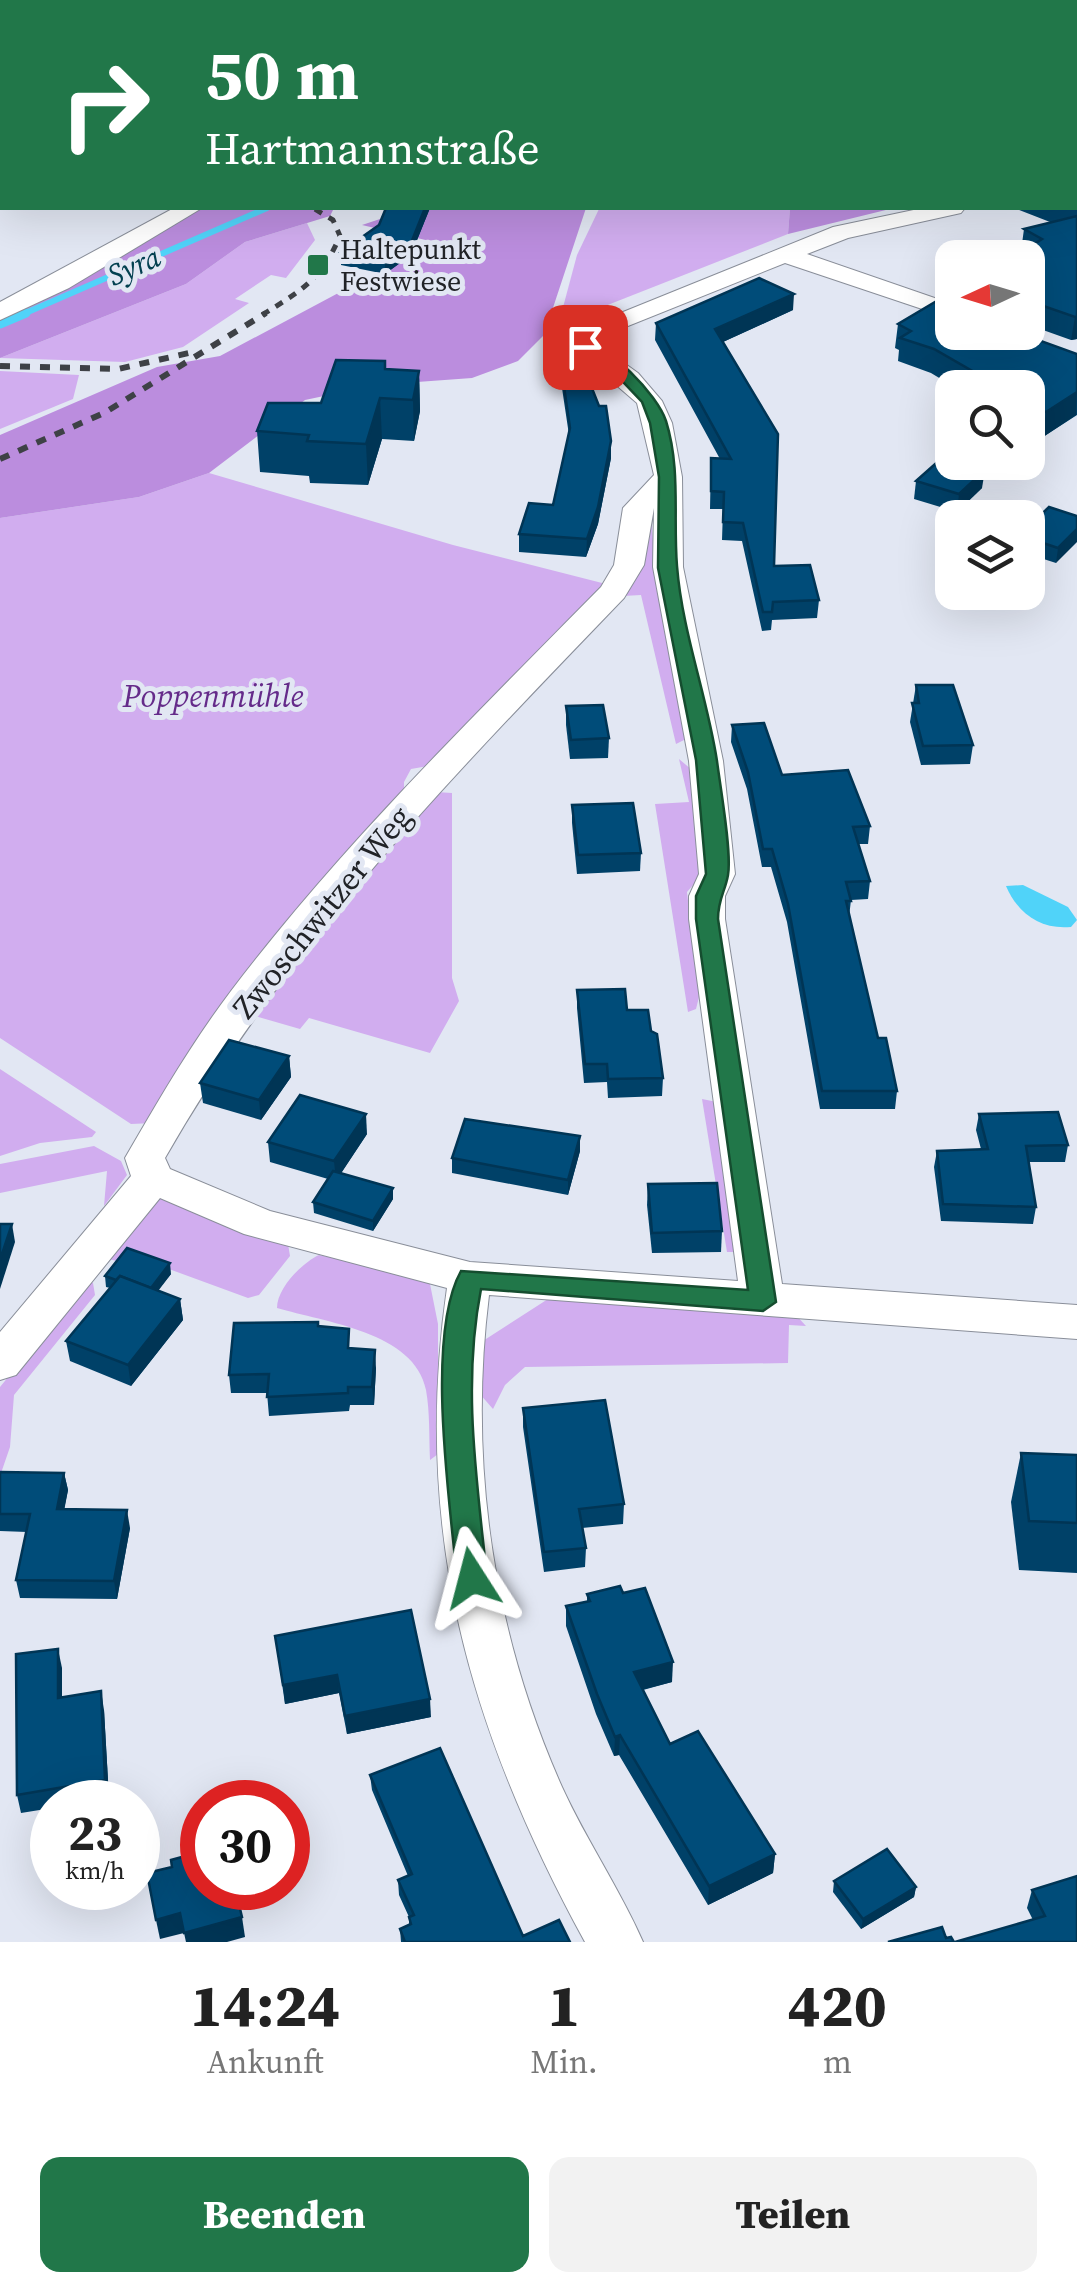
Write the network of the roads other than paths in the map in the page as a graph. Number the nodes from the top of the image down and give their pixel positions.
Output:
1 (187, 210) edge
2 (945, 210) edge
3 (783, 254) junction
4 (935, 306) edge
5 (0, 312) edge
6 (668, 477) junction
7 (153, 1178) junction
8 (470, 1278) junction
9 (763, 1302) junction
10 (1077, 1322) edge
11 (0, 1363) edge
12 (616, 1942) edge

1 - 5 street
2 - 3 street
3 - 4 street
3 - 6 street
6 - 7 street, Zwoschwitzer Weg
6 - 9 street
7 - 8 street
7 - 11 street
8 - 9 street
8 - 12 street
9 - 10 street

